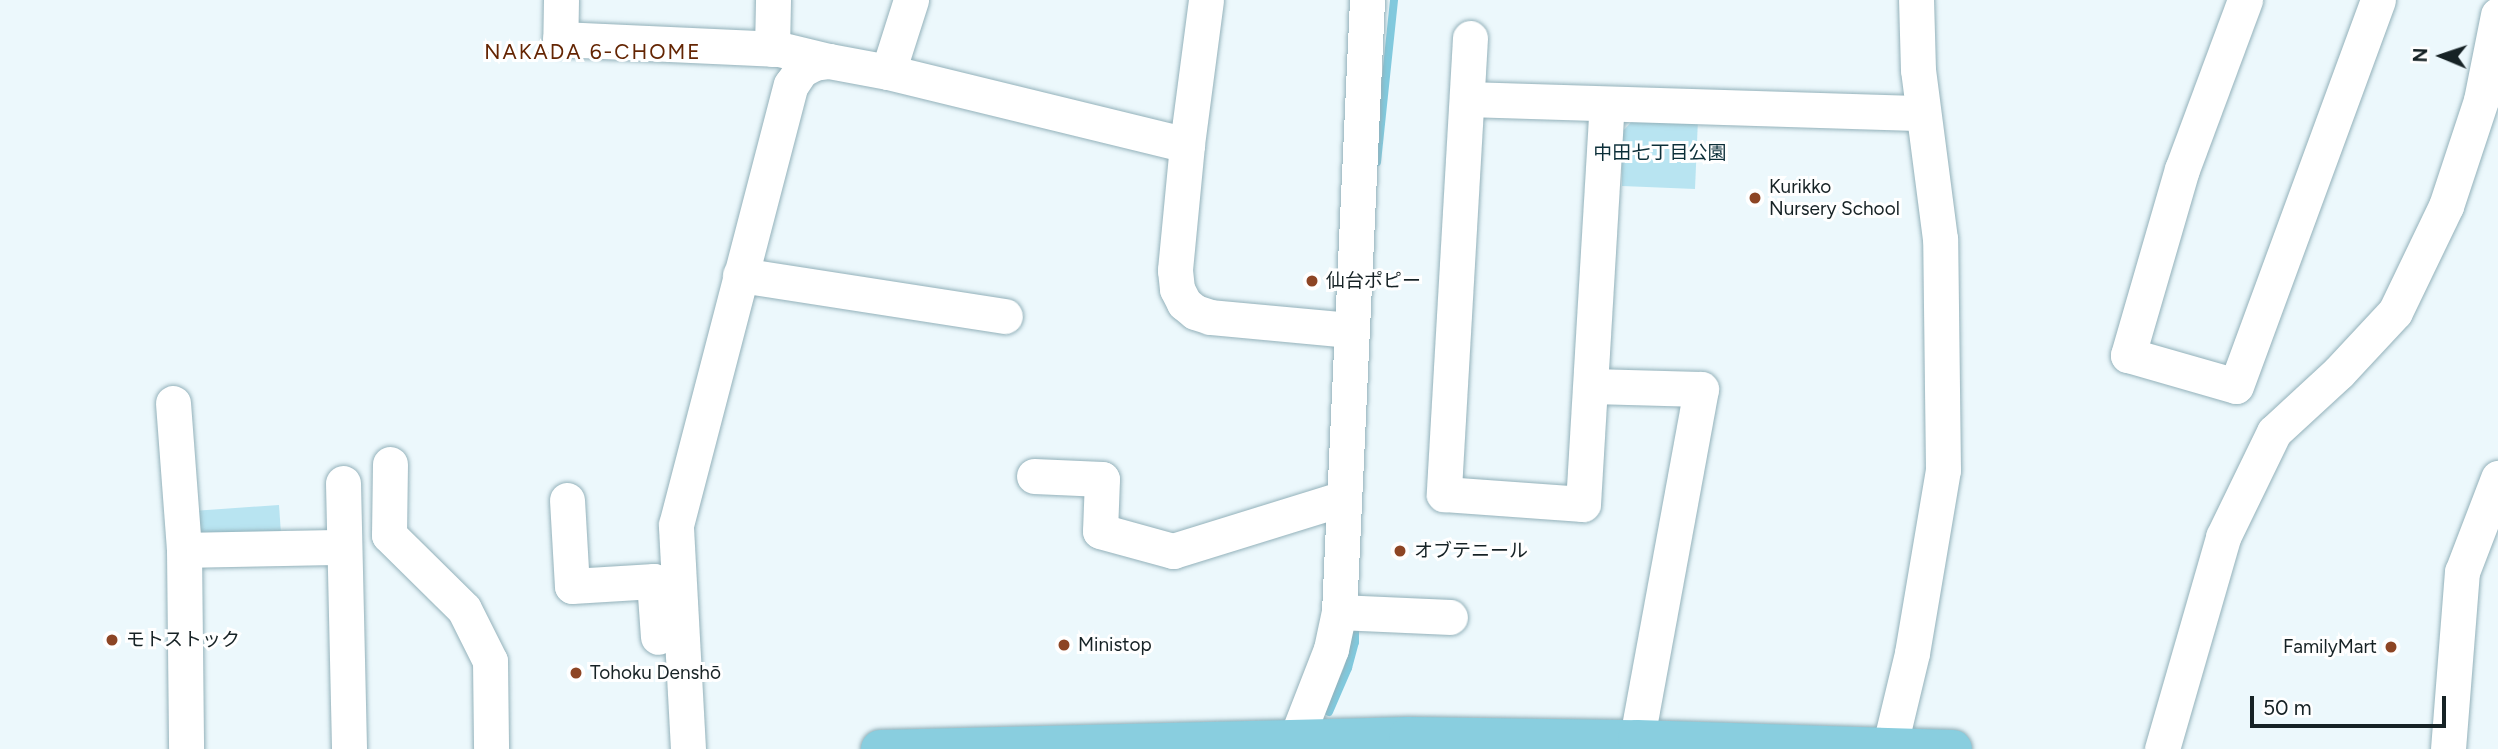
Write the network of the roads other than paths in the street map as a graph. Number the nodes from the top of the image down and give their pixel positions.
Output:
1 (561, 0) edge
2 (773, 0) edge
3 (911, 0) edge
4 (1206, 0) edge
5 (1367, 0) edge
6 (1916, 0) edge
7 (2245, 0) edge
8 (2378, 0) edge
9 (2482, 0) edge
10 (2498, 6) edge
11 (2498, 15) edge
12 (1470, 38) dead end
13 (772, 49) junction
14 (829, 61) junction
15 (888, 72) junction
16 (1468, 99) junction
17 (2489, 102) edge
18 (1607, 105) junction
19 (1923, 113) junction
20 (1187, 145) junction
21 (740, 275) junction
22 (1005, 316) dead end
23 (1351, 330) junction
24 (1591, 386) junction
25 (173, 403) dead end
26 (390, 464) dead end
27 (1034, 476) dead end
28 (2498, 478) edge
29 (343, 483) dead end
30 (1344, 498) junction
31 (567, 500) dead end
32 (344, 547) junction
33 (184, 550) junction
34 (1356, 612) junction
35 (1450, 617) dead end
36 (1621, 742) edge
37 (1293, 744) edge
38 (1119, 747) edge
39 (1890, 748) edge
40 (186, 749) edge
41 (349, 749) edge
42 (491, 749) edge
43 (665, 749) edge
44 (688, 749) edge
45 (880, 749) edge
46 (1953, 749) edge
47 (2162, 749) edge
48 (2448, 749) edge

1 - 13 street
2 - 13 street
3 - 15 street
4 - 20 street
5 - 23 street
6 - 19 street
7 - 8 street
9 - 10 street
11 - 17 street
12 - 16 street
13 - 14 street
14 - 15 street
14 - 21 street
15 - 20 street
16 - 18 street
16 - 24 street
17 - 47 street
18 - 19 street
18 - 24 street
19 - 39 street
20 - 23 street
21 - 22 street
21 - 44 street
23 - 30 street
24 - 36 street
25 - 33 street
26 - 42 street
27 - 30 street
28 - 48 street
29 - 32 street
30 - 34 street
31 - 43 street
32 - 33 street
32 - 41 street
33 - 40 street
34 - 35 street
34 - 37 street
36 - 37 main road
36 - 39 main road
37 - 38 main road
38 - 45 main road
39 - 46 main road

